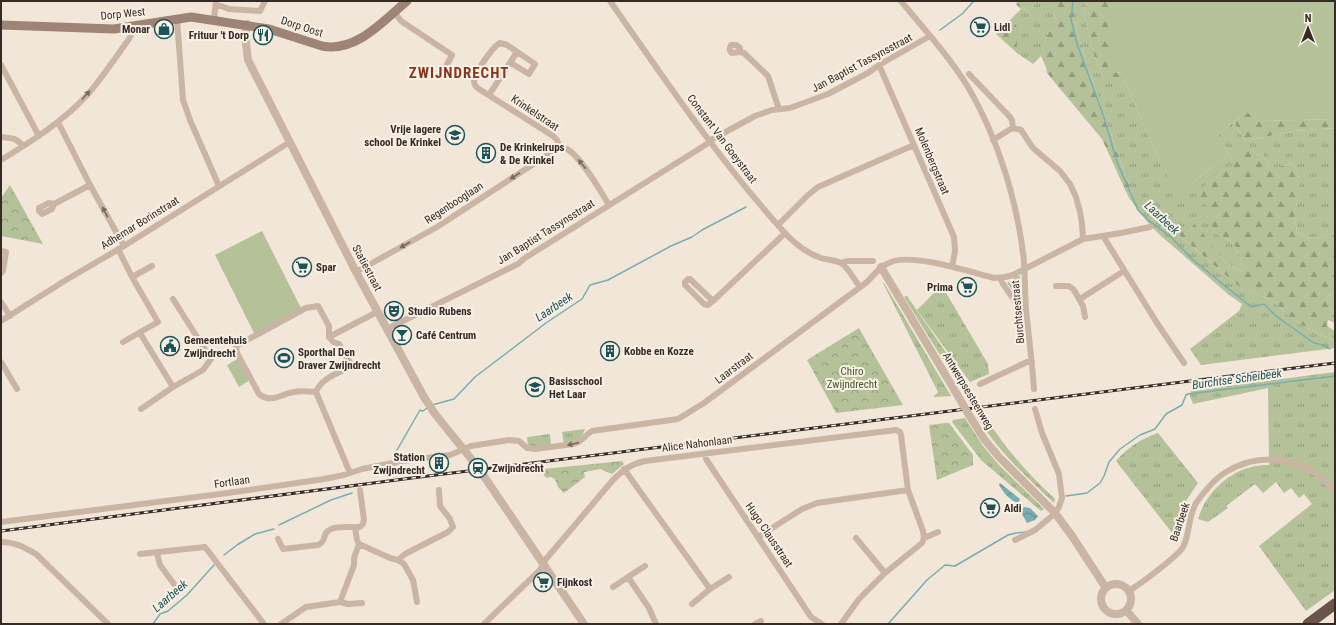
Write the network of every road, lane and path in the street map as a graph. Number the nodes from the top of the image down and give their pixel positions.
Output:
1 (265, 1) edge
2 (407, 1) edge
3 (610, 1) edge
4 (216, 3) edge
5 (903, 3) edge
6 (394, 12) junction
7 (176, 19) junction
8 (214, 19) junction
9 (247, 24) junction
10 (1, 25) edge
11 (130, 27) junction
12 (930, 36) junction
13 (517, 52) junction
14 (740, 52) dead end
15 (511, 63) junction
16 (879, 65) junction
17 (1, 66) edge
18 (969, 74) dead end
19 (441, 76) dead end
20 (489, 95) junction
21 (779, 109) junction
22 (58, 122) junction
23 (1013, 128) junction
24 (39, 136) junction
25 (1, 137) edge
26 (994, 140) junction
27 (290, 142) junction
28 (710, 142) junction
29 (914, 145) junction
30 (23, 146) junction
31 (560, 148) junction
32 (1, 160) edge
33 (90, 185) junction
34 (219, 186) junction
35 (54, 204) dead end
36 (609, 205) junction
37 (778, 226) junction
38 (1150, 227) dead end
39 (785, 233) junction
40 (1103, 236) junction
41 (1083, 238) junction
42 (124, 246) junction
43 (118, 249) junction
44 (1, 251) edge
45 (873, 261) dead end
46 (841, 263) junction
47 (152, 266) dead end
48 (881, 267) junction
49 (952, 267) junction
50 (1024, 269) junction
51 (1124, 271) junction
52 (356, 272) junction
53 (1, 273) edge
54 (132, 277) junction
55 (1000, 278) junction
56 (1056, 286) dead end
57 (860, 287) junction
58 (173, 299) dead end
59 (1080, 299) junction
60 (712, 300) junction
61 (1, 302) edge
62 (1026, 310) junction
63 (377, 312) junction
64 (10, 316) junction
65 (1085, 317) dead end
66 (1, 321) edge
67 (387, 329) junction
68 (140, 333) junction
69 (329, 337) junction
70 (123, 342) dead end
71 (1032, 361) junction
72 (1, 362) edge
73 (1184, 363) dead end
74 (980, 384) dead end
75 (173, 387) junction
76 (17, 389) dead end
77 (1034, 389) dead end
78 (316, 392) junction
79 (142, 409) dead end
80 (1035, 409) dead end
81 (463, 449) junction
82 (705, 454) junction
83 (624, 469) junction
84 (350, 472) junction
85 (360, 490) dead end
86 (439, 490) dead end
87 (908, 490) junction
88 (1335, 492) edge
89 (1053, 515) junction
90 (1, 522) edge
91 (355, 528) junction
92 (938, 532) dead end
93 (758, 537) junction
94 (856, 538) dead end
95 (924, 538) junction
96 (278, 539) dead end
97 (1015, 540) dead end
98 (1, 542) edge
99 (359, 544) junction
100 (157, 553) junction
101 (140, 554) dead end
102 (398, 560) junction
103 (543, 564) junction
104 (645, 566) dead end
105 (884, 573) junction
106 (628, 577) junction
107 (729, 577) dead end
108 (174, 584) dead end
109 (613, 587) dead end
110 (1106, 588) junction
111 (710, 589) junction
112 (1129, 591) junction
113 (340, 602) junction
114 (417, 602) dead end
115 (362, 603) dead end
116 (692, 604) dead end
117 (1335, 604) edge
118 (1126, 610) junction
119 (1335, 612) edge
120 (108, 624) edge
121 (264, 624) edge
122 (281, 624) edge
123 (484, 624) edge
124 (584, 624) edge
125 (656, 624) edge
126 (822, 624) edge
127 (840, 624) edge
128 (1138, 624) edge
129 (1308, 624) edge
130 (1318, 624) edge

1 - 4 street
2 - 6 main road, Dorp Oost
3 - 28 street, Constant Van Goeystraat
4 - 8 street
5 - 12 street
6 - 9 main road, Dorp Oost
6 - 19 street
7 - 8 main road, Dorp West
7 - 11 main road, Dorp West
7 - 34 street
8 - 9 main road, Dorp West
9 - 27 street, Statiestraat
10 - 11 main road, Dorp West
22 -> 11 street
12 - 16 street, Jan Baptist Tassynsstraat
12 - 26 street
13 - 15 street
13 - 15 street
13 - 20 street, Krinkelstraat
14 - 21 street
15 - 20 street
16 - 21 street, Jan Baptist Tassynsstraat
16 - 29 street, Molenbergstraat
17 - 24 street
18 - 23 street
20 - 31 street, Krinkelstraat
21 - 28 street, Jan Baptist Tassynsstraat
22 - 24 street
22 - 33 street
23 - 26 street
23 - 41 street
24 - 30 street
25 - 30 street
26 - 50 street
27 - 34 street, Adhemar Borinstraat
27 - 52 street, Statiestraat
28 - 36 street, Jan Baptist Tassynsstraat
28 - 37 street, Constant Van Goeystraat
29 - 37 street
29 - 49 street, Molenbergstraat
30 - 32 street
36 -> 31 street, Krinkelstraat
31 -> 52 street, Regenbooglaan
33 - 35 street
42 -> 33 street
34 - 42 street, Adhemar Borinstraat
36 - 67 street, Jan Baptist Tassynsstraat
37 - 39 street, Constant Van Goeystraat
38 - 40 street
39 - 46 street, Constant Van Goeystraat
39 - 60 street
40 - 41 street
40 - 51 street
41 - 50 street, Burchtsestraat
42 - 43 street, Adhemar Borinstraat
43 - 54 street
43 - 64 street, Adhemar Borinstraat
44 - 53 street
45 - 46 street, Constant Van Goeystraat
46 - 57 street
47 - 54 street
48 - 49 street, Laarstraat
48 - 57 street, Laarstraat
48 - 89 street, Antwerpsesteenweg, bridge
49 - 55 street, Laarstraat
50 - 55 street, Laarstraat
50 - 62 street, Burchtsestraat
51 - 59 street
51 - 73 street
52 - 63 street, Statiestraat
54 - 68 street
55 - 62 street
56 - 59 street
57 -> 81 street, Laarstraat
58 - 75 street
59 - 65 street
60 - 60 street
61 - 64 street
62 - 71 street, Burchtsestraat
63 - 67 street, Statiestraat
63 - 69 street
64 - 66 street, Adhemar Borinstraat
67 - 81 street, Statiestraat
68 - 70 street
68 - 75 street
69 - 78 street
69 - 78 street
71 - 74 street
71 - 77 street, Burchtsestraat
72 - 76 street
75 - 79 street
78 - 84 street
80 - 89 street
81 - 84 street, Fortlaan
81 - 103 street, Statiestraat
82 - 83 street, Alice Nahonlaan
82 - 87 street, Alice Nahonlaan
82 - 93 street, Hugo Clausstraat
83 - 103 street, Alice Nahonlaan
83 - 111 street
84 - 90 street, Fortlaan
85 - 91 street
86 - 102 street
87 - 93 street
87 - 95 street
88 - 112 street, Baarbeek
89 - 97 street
89 - 110 street, Antwerpsesteenweg
91 - 96 street
91 - 99 street
92 - 95 street
93 - 126 street, Hugo Clausstraat
94 - 105 street
95 - 105 street
98 - 120 street
99 - 102 street
99 - 113 street
100 - 101 street
100 - 108 street
100 - 121 street
102 - 114 street
103 - 123 street, Alice Nahonlaan
103 - 124 street, Statiestraat
104 - 106 street
105 - 127 street
106 - 109 street
106 - 125 street
107 - 111 street
110 - 112 street
110 - 118 street
111 - 116 street
112 - 118 street
113 - 115 street
113 - 122 street
117 - 129 highway
118 - 128 street
119 - 130 highway

